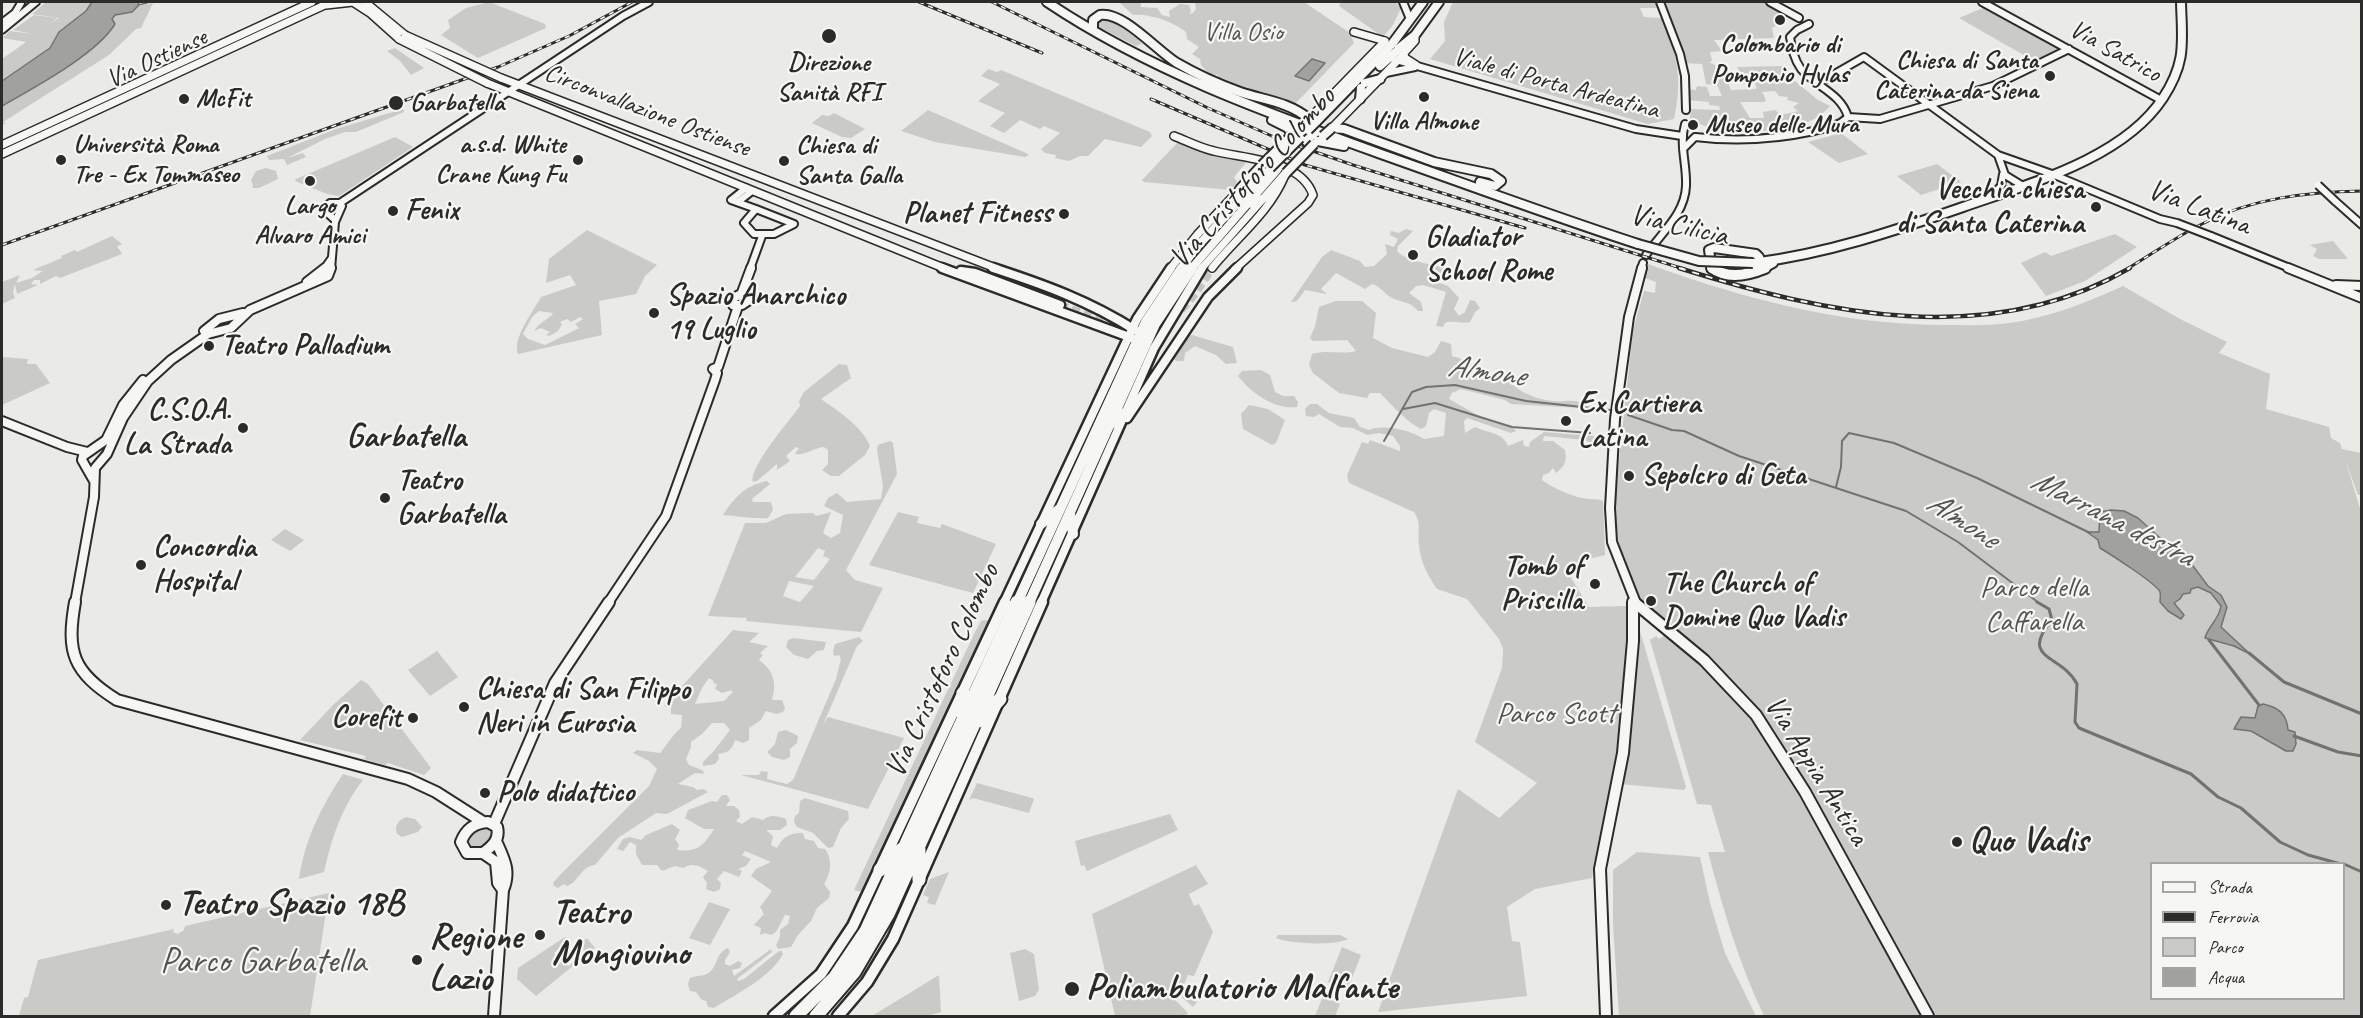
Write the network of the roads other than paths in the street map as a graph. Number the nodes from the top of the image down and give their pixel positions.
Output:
1 (21, 2) edge
2 (35, 2) edge
3 (312, 2) edge
4 (331, 2) edge
5 (353, 2) edge
6 (364, 2) edge
7 (649, 2) edge
8 (1047, 2) edge
9 (1055, 2) edge
10 (1403, 2) edge
11 (1423, 2) edge
12 (1439, 2) edge
13 (1660, 2) edge
14 (1770, 2) edge
15 (1987, 2) edge
16 (2181, 2) edge
17 (317, 8) junction
18 (1410, 19) junction
19 (2, 23) edge
20 (1093, 27) junction
21 (2, 30) edge
22 (1354, 32) dead end
23 (402, 37) junction
24 (1395, 47) junction
25 (2069, 49) junction
26 (1386, 56) junction
27 (1419, 66) junction
28 (1383, 76) junction
29 (1360, 80) junction
30 (515, 84) junction
31 (1201, 84) junction
32 (1817, 84) junction
33 (503, 91) junction
34 (1337, 91) junction
35 (1360, 99) junction
36 (2162, 100) junction
37 (1928, 105) junction
38 (1848, 117) junction
39 (1313, 132) junction
40 (1174, 135) dead end
41 (1682, 136) junction
42 (2, 145) edge
43 (1683, 149) junction
44 (2, 154) edge
45 (1998, 155) junction
46 (1431, 167) junction
47 (1276, 170) junction
48 (2003, 174) junction
49 (2052, 174) junction
50 (2316, 182) dead end
51 (2021, 184) junction
52 (1470, 185) junction
53 (1240, 189) junction
54 (749, 190) junction
55 (1997, 190) junction
56 (1264, 198) junction
57 (735, 201) joint
58 (1242, 204) junction
59 (339, 207) junction
60 (756, 209) junction
61 (332, 217) junction
62 (2361, 225) edge
63 (1203, 227) junction
64 (762, 236) junction
65 (1638, 242) junction
66 (1201, 243) junction
67 (1754, 260) junction
68 (1777, 260) junction
69 (1190, 262) junction
70 (1169, 268) junction
71 (1212, 268) tunnel mouth
72 (956, 272) junction
73 (1196, 277) junction
74 (2330, 285) junction
75 (2358, 286) edge
76 (300, 288) joint
77 (2361, 298) edge
78 (1060, 305) tunnel mouth
79 (253, 309) joint
80 (1175, 311) junction
81 (234, 318) junction
82 (1148, 318) junction
83 (216, 327) junction
84 (1140, 338) junction
85 (1095, 405) junction
86 (1125, 413) joint
87 (2, 421) edge
88 (1109, 425) junction
89 (115, 427) junction
90 (67, 447) junction
91 (98, 447) junction
92 (108, 450) junction
93 (87, 452) junction
94 (100, 460) junction
95 (83, 462) junction
96 (94, 481) junction
97 (1065, 510) junction
98 (1041, 524) junction
99 (1073, 534) junction
100 (1633, 601) junction
101 (963, 693) junction
102 (1000, 699) junction
103 (968, 724) junction
104 (466, 812) junction
105 (488, 823) junction
106 (466, 832) junction
107 (496, 841) junction
108 (913, 845) junction
109 (483, 853) junction
110 (880, 870) junction
111 (919, 880) junction
112 (503, 890) junction
113 (809, 987) junction
114 (830, 993) junction
115 (842, 1015) edge
116 (494, 1017) edge
117 (774, 1017) edge
118 (796, 1017) edge
119 (816, 1017) edge
120 (1605, 1017) edge
121 (1928, 1017) edge

1 - 2 street
1 - 19 street
2 - 21 street
3 - 42 main road, Via Ostiense
4 - 17 main road, Via Ostiense
5 - 17 main road
5 - 23 main road
6 - 23 main road
7 - 30 street
8 - 31 main road
9 - 20 main road
10 - 18 street
11 - 18 main road
12 - 24 main road
13 - 41 street
14 - 32 street
15 - 25 street, Via Satrico
16 - 36 main road
17 - 44 main road, Via Ostiense
18 - 24 main road
20 - 39 main road
20 - 39 main road
22 - 24 main road
23 - 30 main road, Circonvallazione Ostiense, bridge
23 - 33 main road, Circonvallazione Ostiense, bridge
24 - 26 main road, Via Cristoforo Colombo
24 - 26 main road, Via Cristoforo Colombo
24 - 27 main road
25 - 36 street, Via Satrico
25 - 37 street
26 - 27 street, Viale di Porta Ardeatina
26 - 28 main road, Via Cristoforo Colombo
26 - 29 main road, Via Cristoforo Colombo
26 - 29 main road, Via Cristoforo Colombo
27 - 28 street, Viale di Porta Ardeatina
27 - 41 street, Viale di Porta Ardeatina
28 - 29 main road
28 - 35 main road, Via Cristoforo Colombo
29 - 34 main road
29 - 34 main road, Via Cristoforo Colombo
29 - 35 main road
29 - 39 main road, Via Cristoforo Colombo
30 - 33 street
30 - 84 main road, Circonvallazione Ostiense
31 - 39 main road
31 - 39 main road
32 - 37 street
32 - 38 street
33 - 54 main road, Circonvallazione Ostiense
33 - 59 street
34 - 39 main road, Via Cristoforo Colombo
35 - 39 main road, Via Cristoforo Colombo
36 - 49 main road
37 - 38 street
37 - 45 street
38 - 43 street
39 - 46 main road, Via Cilicia
39 - 46 main road
39 - 47 main road, Via Cristoforo Colombo, bridge
39 - 47 main road, Via Cristoforo Colombo, bridge
39 - 52 main road, Via Cilicia
39 - 52 main road
40 - 88 main road
41 - 43 street
43 - 100 street
45 - 48 street
45 - 49 street, Via Latina
46 - 65 main road, Via Cilicia
47 - 53 main road, Via Cristoforo Colombo
47 - 56 main road, Via Cristoforo Colombo
47 - 58 main road, Via Cristoforo Colombo
47 - 71 main road
48 - 51 street
48 - 55 street
49 - 51 main road
49 - 74 street, Via Latina, bridge
50 - 62 street, bridge
51 - 55 main road, Via Cilicia
51 - 68 main road, Via Cilicia
52 - 65 main road, Via Cilicia
53 - 58 main road
53 - 63 main road, Via Cristoforo Colombo
54 - 57 street, Circonvallazione Ostiense
54 - 72 main road, Circonvallazione Ostiense
55 - 67 main road, Via Cilicia
56 - 58 main road
56 - 73 main road, Via Cristoforo Colombo
57 - 60 street, Circonvallazione Ostiense
58 - 66 main road, Via Cristoforo Colombo
58 - 69 main road, Via Cristoforo Colombo
59 - 61 street
59 - 61 street
60 - 64 street
60 - 64 street, Circonvallazione Ostiense
61 - 76 street
63 - 66 main road
63 - 70 main road, Via Cristoforo Colombo
64 - 105 street
65 - 67 main road, Via Cilicia, bridge
66 - 69 main road, Via Cristoforo Colombo
67 - 68 main road, Via Cilicia
67 - 68 main road
69 - 70 main road
69 - 73 main road
69 - 82 main road, Via Cristoforo Colombo
70 - 82 main road, Via Cristoforo Colombo
72 - 78 main road
72 - 84 main road, Circonvallazione Ostiense
73 - 80 main road, Via Cristoforo Colombo
74 - 75 street
74 - 77 street, Via Latina
76 - 79 street
79 - 81 street
80 - 82 main road
80 - 84 main road, Via Cristoforo Colombo
81 - 83 street
81 - 83 street
82 - 84 main road, Via Cristoforo Colombo
82 - 84 main road, Via Cristoforo Colombo
83 - 89 street
84 - 85 main road, Via Cristoforo Colombo
84 - 86 main road, Via Cristoforo Colombo
84 - 88 main road, Via Cristoforo Colombo
85 - 88 main road
85 - 98 main road, Via Cristoforo Colombo
86 - 88 main road
87 - 90 street
88 - 97 main road, Via Cristoforo Colombo
88 - 99 main road, Via Cristoforo Colombo
89 - 91 street
89 - 92 street
90 - 93 street
90 - 95 street
91 - 92 street
91 - 93 street
92 - 94 street
93 - 95 street
94 - 95 street
94 - 96 street
95 - 96 street
96 - 104 street
97 - 98 main road
97 - 99 main road
97 - 103 main road, Via Cristoforo Colombo
98 - 101 main road, Via Cristoforo Colombo
99 - 102 main road, Via Cristoforo Colombo
100 - 120 street
100 - 121 street, Via Appia Antica
101 - 103 main road
101 - 110 main road, Via Cristoforo Colombo
102 - 103 main road
102 - 111 main road, Via Cristoforo Colombo
103 - 108 main road, Via Cristoforo Colombo
104 - 105 street
104 - 106 street
105 - 106 street
105 - 107 street
106 - 109 street
107 - 109 street
107 - 112 street
108 - 110 main road
108 - 111 main road
108 - 114 main road, Via Cristoforo Colombo
109 - 112 street
110 - 113 main road, Via Cristoforo Colombo
111 - 115 main road, Via Cristoforo Colombo
112 - 116 street
113 - 114 main road
113 - 117 main road, Via Cristoforo Colombo
114 - 115 main road
114 - 118 main road, Via Cristoforo Colombo
114 - 119 main road, Via Cristoforo Colombo

